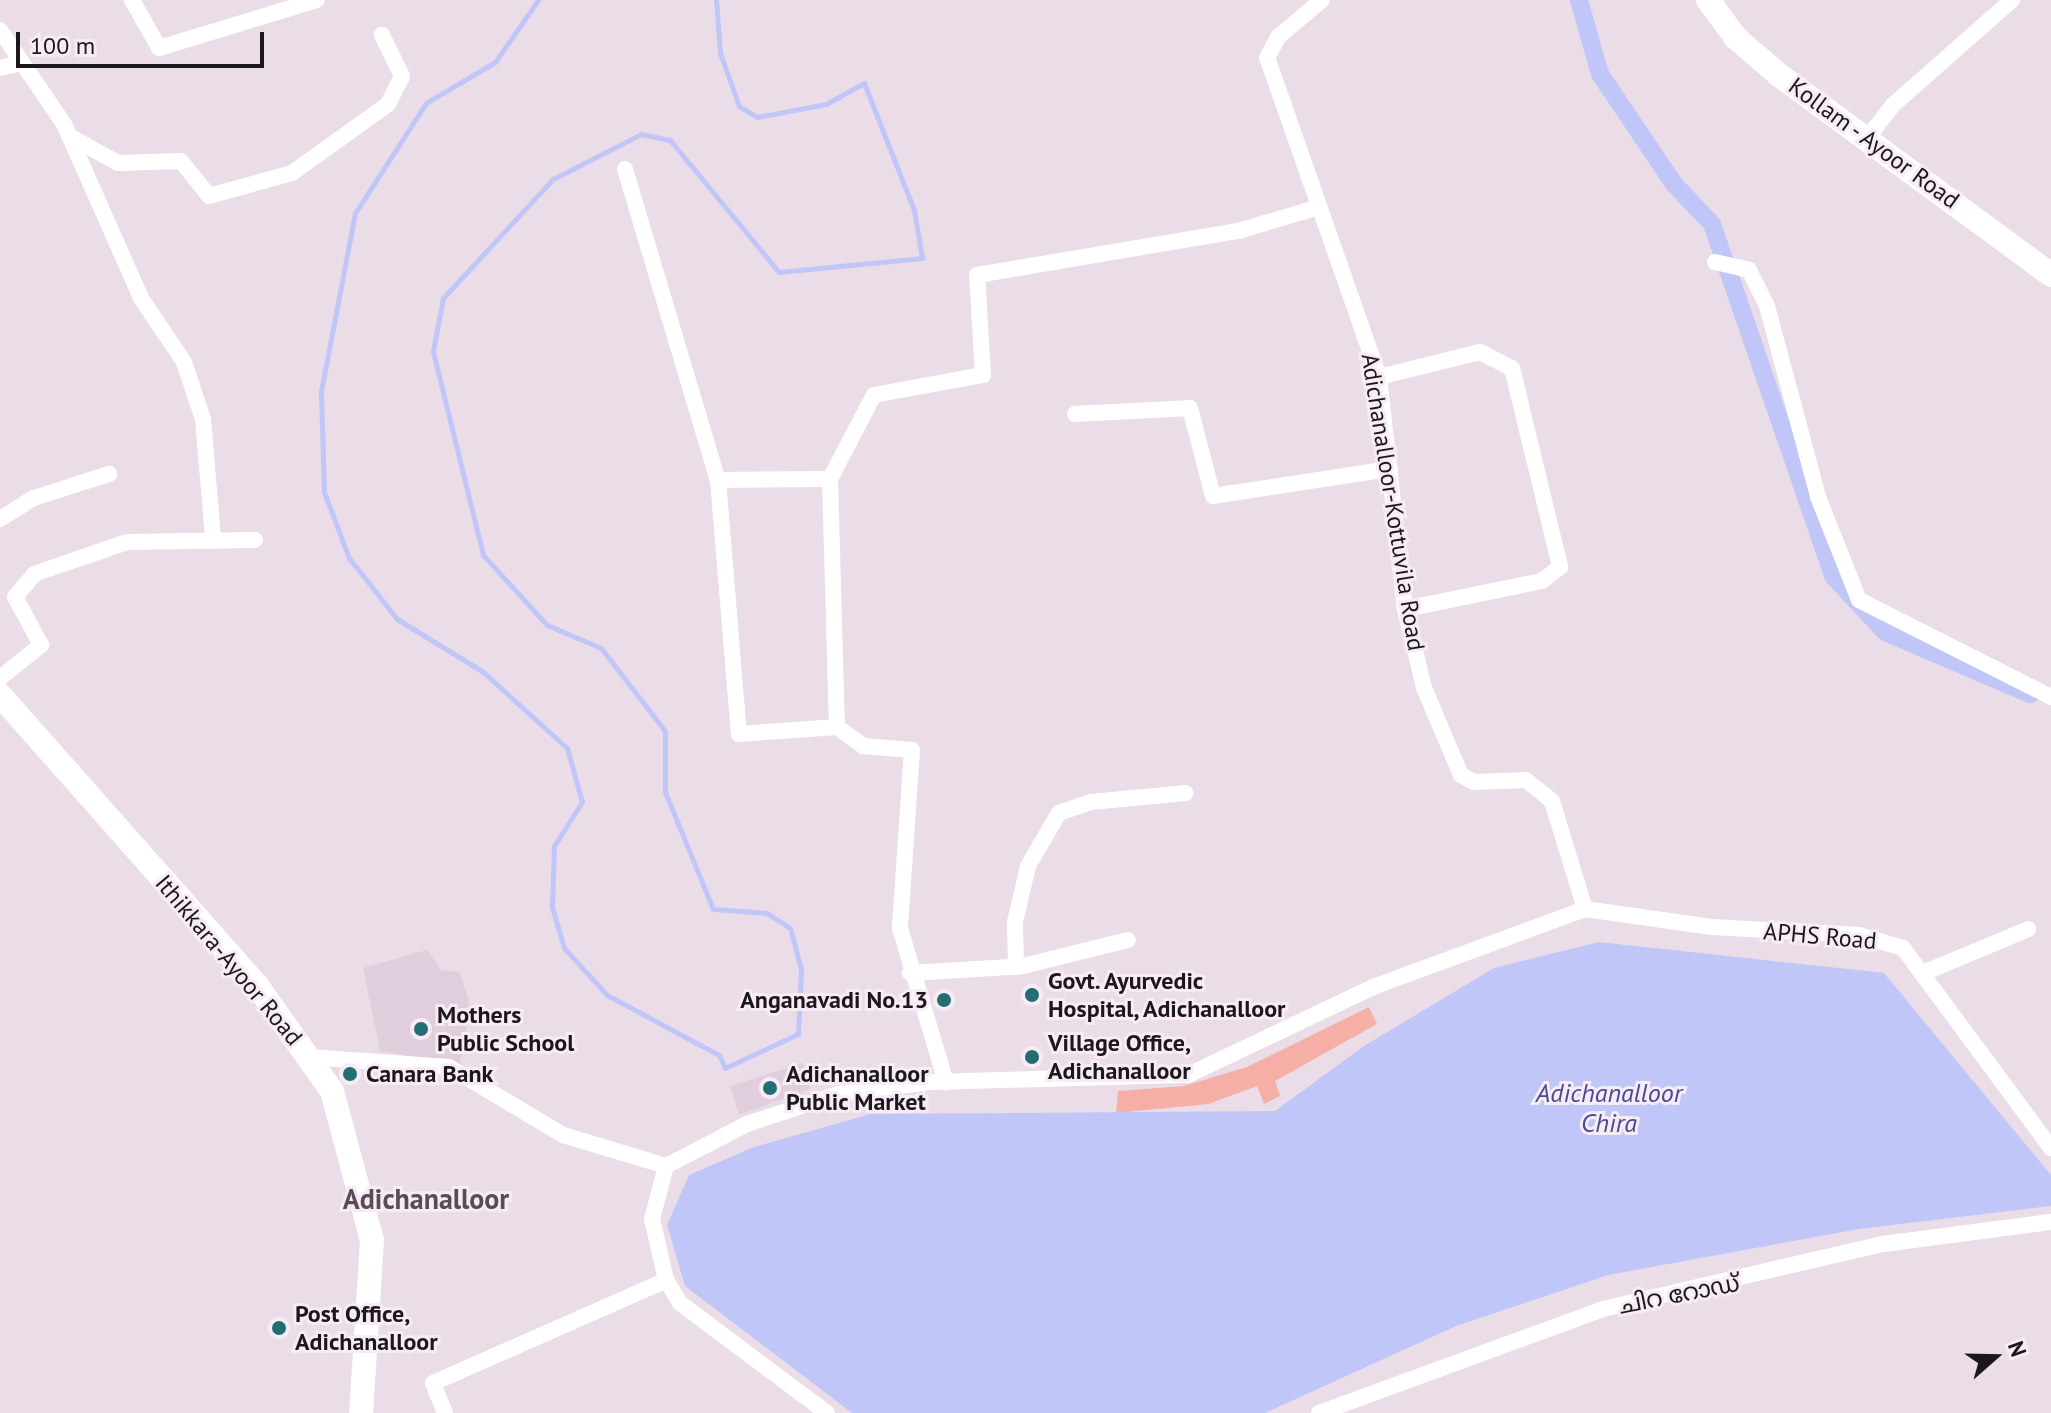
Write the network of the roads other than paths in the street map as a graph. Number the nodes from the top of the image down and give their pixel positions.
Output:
1 (132, 0) edge
2 (317, 0) edge
3 (1322, 0) edge
4 (1708, 0) edge
5 (2012, 0) edge
6 (0, 30) edge
7 (382, 35) dead end
8 (21, 63) junction
9 (0, 68) edge
10 (69, 136) junction
11 (1866, 140) junction
12 (625, 169) dead end
13 (1319, 207) junction
14 (1715, 262) dead end
15 (2051, 275) edge
16 (1379, 377) junction
17 (1075, 414) dead end
18 (1390, 469) junction
19 (109, 474) dead end
20 (830, 479) junction
21 (718, 480) junction
22 (0, 519) edge
23 (213, 539) junction
24 (255, 540) dead end
25 (1405, 609) junction
26 (0, 678) edge
27 (0, 695) edge
28 (2051, 697) edge
29 (837, 727) junction
30 (1186, 793) dead end
31 (1585, 909) junction
32 (2028, 929) dead end
33 (1128, 940) dead end
34 (1016, 967) junction
35 (910, 973) junction
36 (1923, 973) junction
37 (309, 1057) junction
38 (946, 1082) junction
39 (2051, 1148) edge
40 (666, 1166) junction
41 (2051, 1222) edge
42 (666, 1280) junction
43 (361, 1413) edge
44 (445, 1413) edge
45 (827, 1413) edge
46 (1319, 1413) edge

1 - 2 street
3 - 13 street, Adichanalloor-Kottuvila Road
4 - 11 main road, Kollam - Ayoor Road
5 - 11 street
6 - 8 street
7 - 10 street
8 - 9 street
8 - 10 street
10 - 23 street
11 - 15 main road, Kollam - Ayoor Road
12 - 21 street
13 - 16 street, Adichanalloor-Kottuvila Road
13 - 20 street
14 - 28 street
16 - 18 street, Adichanalloor-Kottuvila Road
16 - 25 street
17 - 18 street
18 - 25 street, Adichanalloor-Kottuvila Road
19 - 22 street
20 - 21 street
20 - 29 street
21 - 29 street
23 - 24 street
23 - 26 street
25 - 31 street, Adichanalloor-Kottuvila Road
27 - 37 main road, Ithikkara-Ayoor Road
29 - 35 street
30 - 34 street
31 - 36 street, APHS Road
31 - 38 street
32 - 36 street
33 - 34 street
34 - 35 street
35 - 38 street
36 - 39 street, APHS Road
37 - 40 street
37 - 43 main road, Ithikkara-Ayoor Road
38 - 40 street
40 - 42 street
41 - 46 street, ചിറ റോഡ്
42 - 44 street
42 - 45 street

